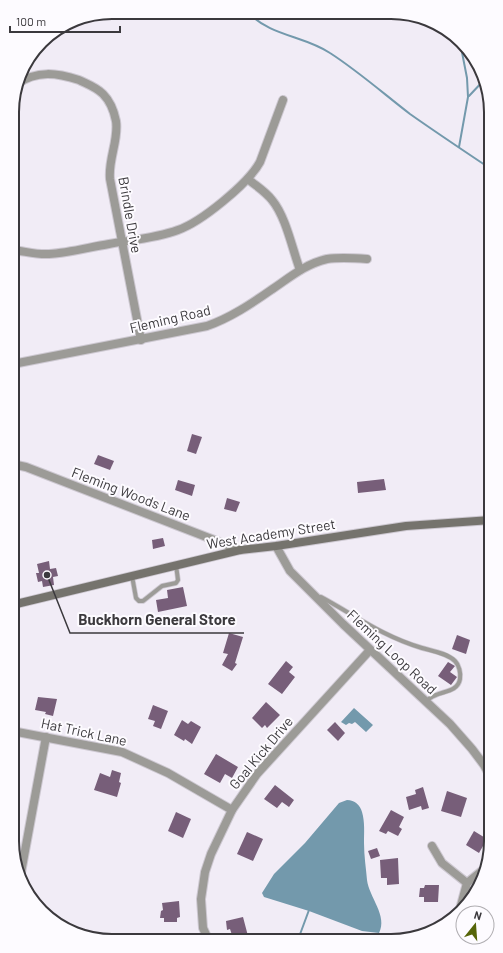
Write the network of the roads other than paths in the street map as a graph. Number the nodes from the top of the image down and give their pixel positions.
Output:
1 (25, 80) edge
2 (283, 100) dead end
3 (248, 180) junction
4 (122, 242) junction
5 (19, 251) edge
6 (367, 259) dead end
7 (300, 270) junction
8 (141, 340) junction
9 (19, 363) edge
10 (19, 466) edge
11 (484, 520) edge
12 (276, 546) junction
13 (240, 550) junction
14 (176, 565) junction
15 (132, 575) junction
16 (310, 592) junction
17 (19, 603) edge
18 (370, 650) junction
19 (425, 701) junction
20 (19, 732) edge
21 (46, 737) junction
22 (484, 765) edge
23 (232, 810) junction
24 (432, 846) dead end
25 (22, 865) edge
26 (478, 873) edge
27 (467, 883) junction
28 (462, 901) edge
29 (206, 934) edge

1 - 4 street, Brindle Drive
2 - 3 street
3 - 4 street
3 - 7 street
4 - 5 street
4 - 8 street, Brindle Drive
6 - 7 street, Fleming Road
7 - 8 street, Fleming Road
8 - 9 street, Fleming Road
10 - 13 street, Fleming Woods Lane
11 - 12 main road, West Academy Street
12 - 13 main road, West Academy Street
12 - 16 street, Fleming Loop Road
13 - 14 main road, West Academy Street
14 - 15 main road, West Academy Street
14 - 15 lane
15 - 17 main road, West Academy Street
16 - 18 street, Fleming Loop Road
16 - 19 lane
18 - 19 street, Fleming Loop Road
18 - 23 street, Goal Kick Drive
19 - 22 street, Fleming Loop Road
20 - 21 street, Hat Trick Lane
21 - 23 street, Hat Trick Lane
21 - 25 street
23 - 29 street, Goal Kick Drive
24 - 27 street
26 - 27 street
27 - 28 street

